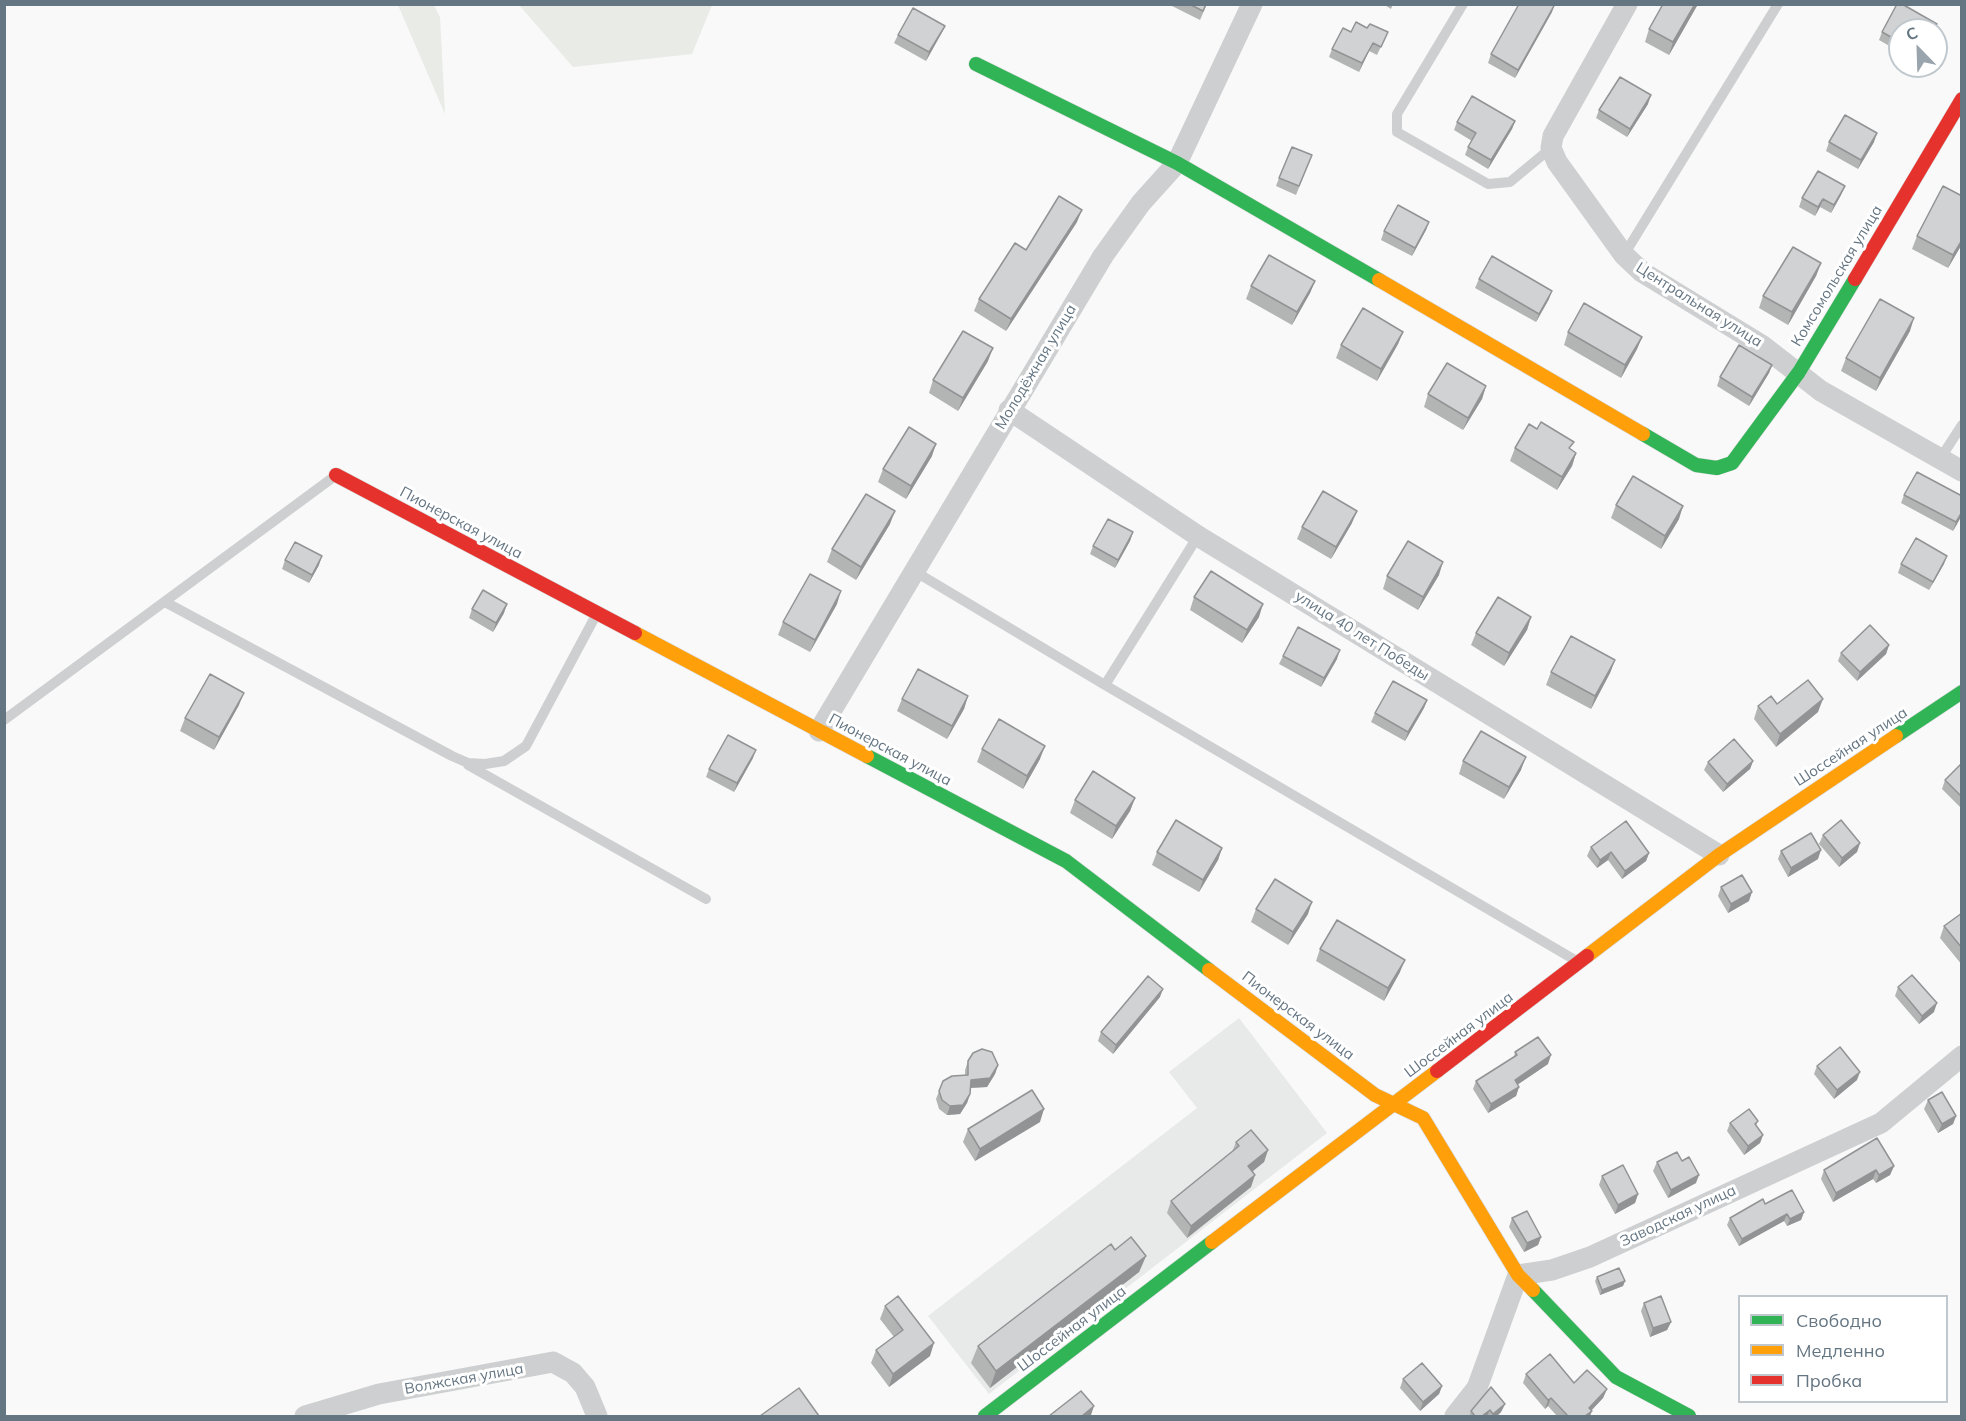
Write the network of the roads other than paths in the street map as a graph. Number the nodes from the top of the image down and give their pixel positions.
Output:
1 (1252, 4) edge
2 (1463, 4) edge
3 (1627, 4) edge
4 (1778, 4) edge
5 (976, 64) dead end
6 (1962, 99) edge
7 (1551, 148) junction
8 (1178, 163) junction
9 (1624, 255) junction
10 (1798, 372) junction
11 (1009, 410) junction
12 (1962, 425) edge
13 (1940, 459) junction
14 (1962, 471) edge
15 (336, 476) joint
16 (1198, 536) junction
17 (914, 571) junction
18 (165, 602) junction
19 (597, 613) junction
20 (1105, 685) junction
21 (1962, 692) edge
22 (4, 720) edge
23 (819, 731) junction
24 (452, 756) junction
25 (1719, 855) junction
26 (706, 899) dead end
27 (1581, 963) junction
28 (1962, 1056) edge
29 (1397, 1104) junction
30 (1518, 1275) junction
31 (305, 1416) edge
32 (597, 1416) edge
33 (985, 1416) edge
34 (1455, 1416) edge
35 (1689, 1416) edge

1 - 8 street, Молодёжная улица
2 - 7 lane
3 - 7 street
4 - 9 lane
5 - 8 street
6 - 10 street, Комсомольская улица
7 - 9 street, Центральная улица
8 - 10 street, Комсомольская улица
8 - 11 street, Молодёжная улица
9 - 10 street, Центральная улица
10 - 13 street, Центральная улица
11 - 16 street, улица 40 лет Победы
11 - 17 street, Молодёжная улица
12 - 13 lane
13 - 14 street, Центральная улица
15 - 18 lane
15 - 19 street, Пионерская улица
16 - 20 lane
16 - 25 street, улица 40 лет Победы
17 - 20 lane
17 - 23 street, Молодёжная улица
18 - 22 lane
18 - 24 lane
19 - 23 street, Пионерская улица
19 - 24 lane
20 - 27 lane
21 - 25 street, Шоссейная улица
23 - 29 street, Пионерская улица
24 - 26 lane
25 - 27 street, Шоссейная улица
27 - 29 street, Шоссейная улица
28 - 30 street, Заводская улица
29 - 30 street, Пионерская улица
29 - 33 street, Шоссейная улица
30 - 34 street
30 - 35 street, Пионерская улица
31 - 32 street, Волжская улица

